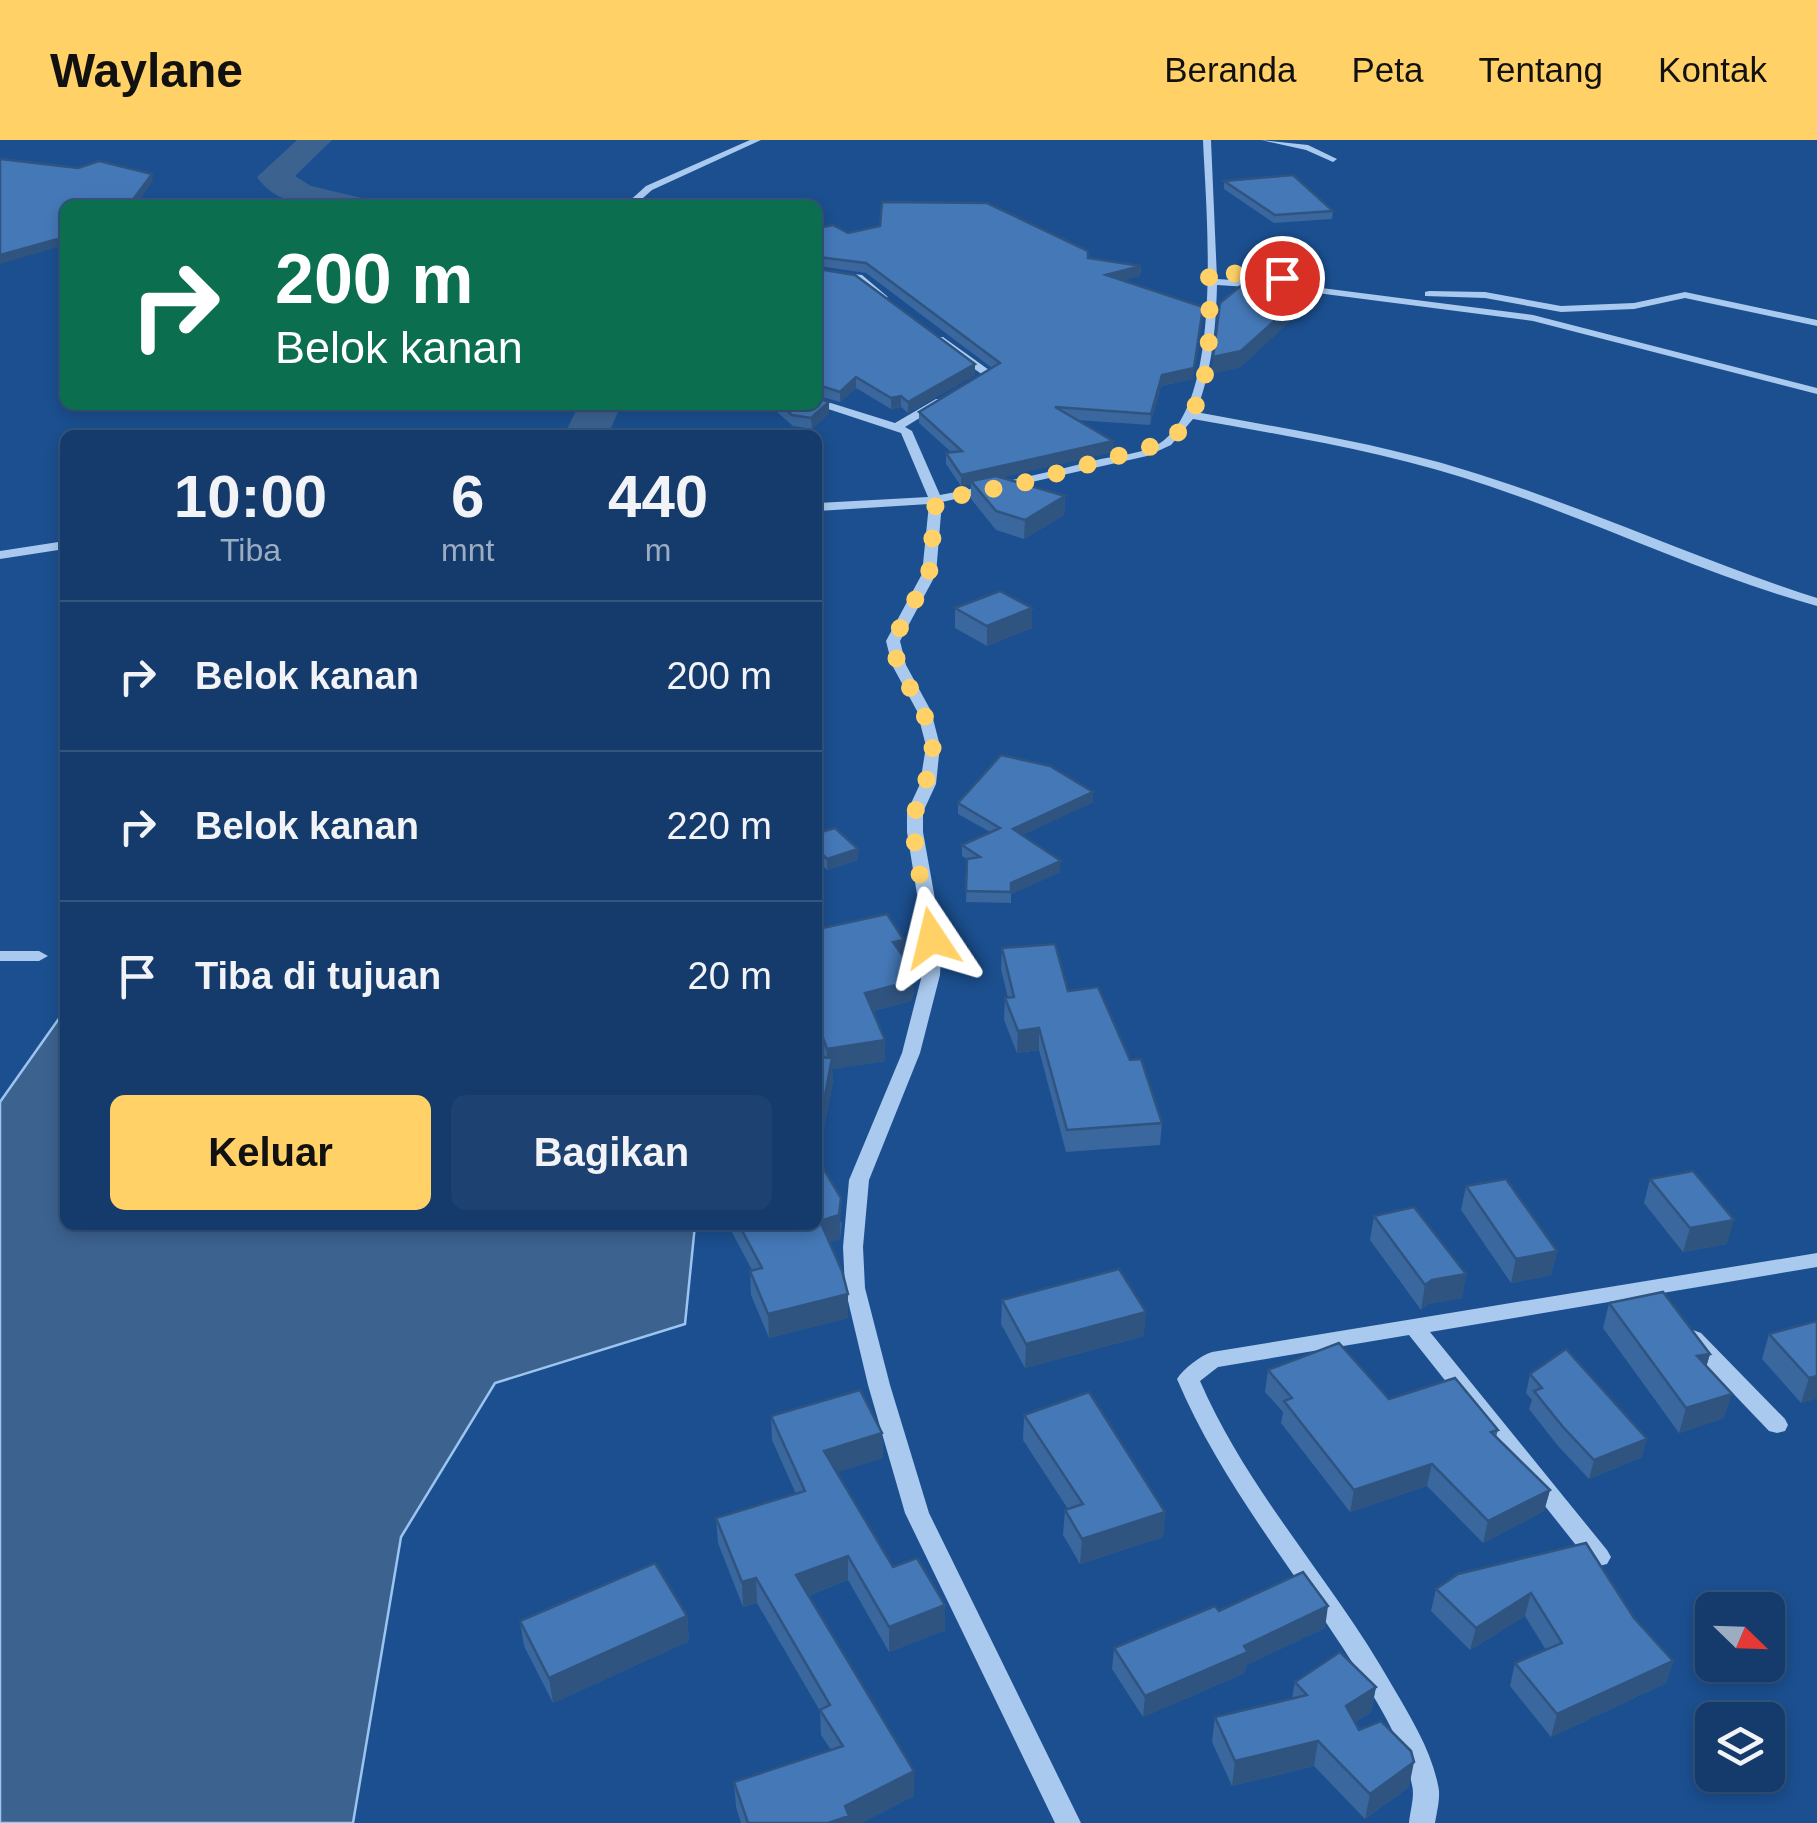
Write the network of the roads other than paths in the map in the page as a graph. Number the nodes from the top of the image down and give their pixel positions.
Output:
1 (757, 140) edge
2 (1207, 140) edge
3 (1265, 140) edge
4 (1333, 160) dead end
5 (635, 200) edge
6 (822, 273) edge
7 (1209, 276) junction
8 (1269, 277) edge
9 (1288, 279) dead end
10 (897, 308) edge
11 (1817, 323) edge
12 (922, 328) edge
13 (968, 388) edge
14 (1817, 391) edge
15 (950, 396) edge
16 (822, 403) edge
17 (1192, 415) junction
18 (897, 426) junction
19 (936, 500) junction
20 (822, 507) edge
21 (60, 547) edge
22 (0, 555) edge
23 (1817, 602) edge
24 (0, 956) edge
25 (39, 956) dead end
26 (1817, 1260) edge
27 (1644, 1287) junction
28 (1414, 1327) junction
29 (1777, 1424) dead end
30 (1599, 1558) edge
31 (1068, 1823) edge
32 (1422, 1823) edge

1 - 5 street
2 - 7 street
3 - 4 street
6 - 10 street
7 - 8 street
7 - 14 street
7 - 17 street
9 - 11 street
12 - 13 street
15 - 18 street
16 - 18 street
17 - 19 street
17 - 23 street
18 - 19 street
19 - 20 street
19 - 31 street
21 - 22 street
24 - 25 street
26 - 27 street
27 - 28 street
27 - 29 street
28 - 30 street
28 - 32 street

